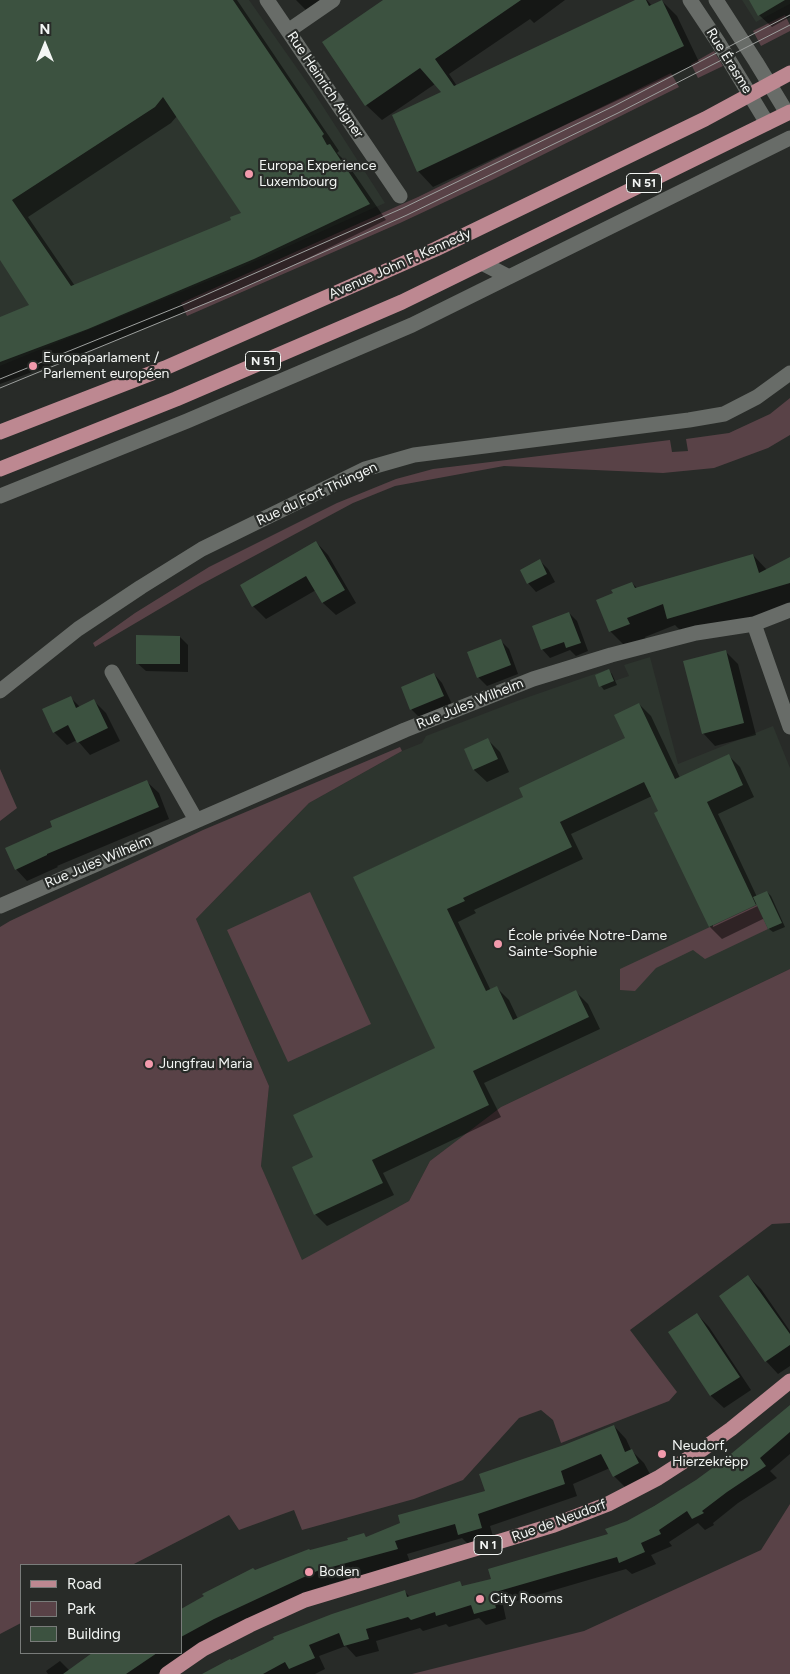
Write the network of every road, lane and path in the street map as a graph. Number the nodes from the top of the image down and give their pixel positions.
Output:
1 (267, 0) edge
2 (333, 0) edge
3 (690, 0) edge
4 (716, 0) edge
5 (288, 30) junction
6 (790, 73) edge
7 (770, 84) junction
8 (750, 94) junction
9 (788, 112) edge
10 (767, 123) junction
11 (789, 140) edge
12 (400, 196) dead end
13 (482, 263) junction
14 (509, 277) junction
15 (790, 373) edge
16 (0, 422) edge
17 (21, 424) junction
18 (0, 432) edge
19 (0, 469) edge
20 (0, 496) edge
21 (790, 610) edge
22 (754, 624) junction
23 (112, 672) dead end
24 (0, 691) edge
25 (790, 727) edge
26 (196, 820) junction
27 (0, 906) edge
28 (790, 1381) edge
29 (167, 1674) edge

1 - 5 street, Rue Heinrich Aigner
2 - 5 street
3 - 8 street, Rue Érasme
4 - 7 street, Rue Érasme
5 - 12 street, Rue Heinrich Aigner
6 - 7 main road, Avenue John F. Kennedy / N 51
7 - 8 main road, Avenue John F. Kennedy / N 51
7 - 9 street, Rue Érasme
8 - 10 street, Rue Érasme
8 - 17 main road, Avenue John F. Kennedy / N 51
9 - 10 main road, N 51
9 - 11 street
10 - 11 street
10 - 13 main road, N 51
11 - 14 street
13 - 14 street
13 - 19 main road, N 51
14 - 20 street
15 - 24 street, Rue du Fort Thüngen
16 - 17 street
17 - 18 main road, Avenue John F. Kennedy / N 51
21 - 22 street, Rue Jules Wilhelm
22 - 25 street
22 - 26 street, Rue Jules Wilhelm
23 - 26 street
26 - 27 street, Rue Jules Wilhelm
28 - 29 main road, Rue de Neudorf / N 1

